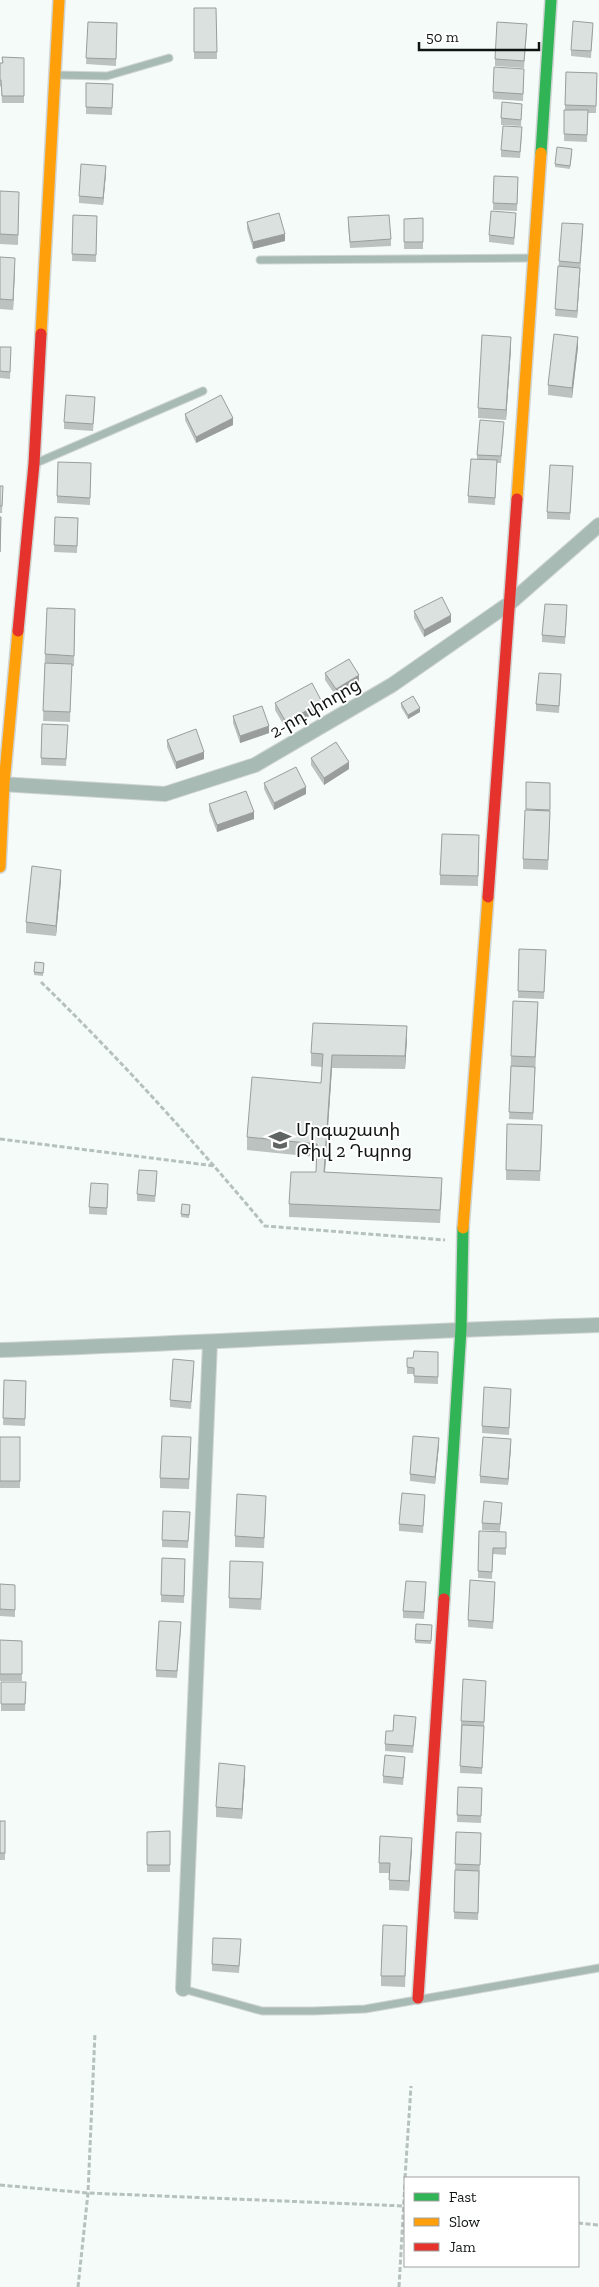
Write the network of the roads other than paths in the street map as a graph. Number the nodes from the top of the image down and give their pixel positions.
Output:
1 (59, 0) edge
2 (551, 0) edge
3 (170, 58) dead end
4 (56, 74) junction
5 (535, 258) junction
6 (260, 260) dead end
7 (203, 391) dead end
8 (34, 464) junction
9 (599, 525) edge
10 (510, 603) junction
11 (2, 784) edge
12 (0, 867) edge
13 (599, 1325) edge
14 (461, 1329) junction
15 (210, 1342) junction
16 (0, 1350) edge
17 (599, 1968) edge
18 (183, 1988) joint
19 (418, 1998) junction

1 - 4 street
2 - 5 street
3 - 4 lane
4 - 8 street
5 - 6 lane
5 - 10 street
7 - 8 lane
8 - 11 street
9 - 10 street, 2-րդ փողոց
10 - 11 street, 2-րդ փողոց
10 - 14 street
11 - 12 street
13 - 14 street
14 - 15 street
14 - 19 street
15 - 16 street
15 - 18 street
17 - 19 lane
18 - 19 lane

